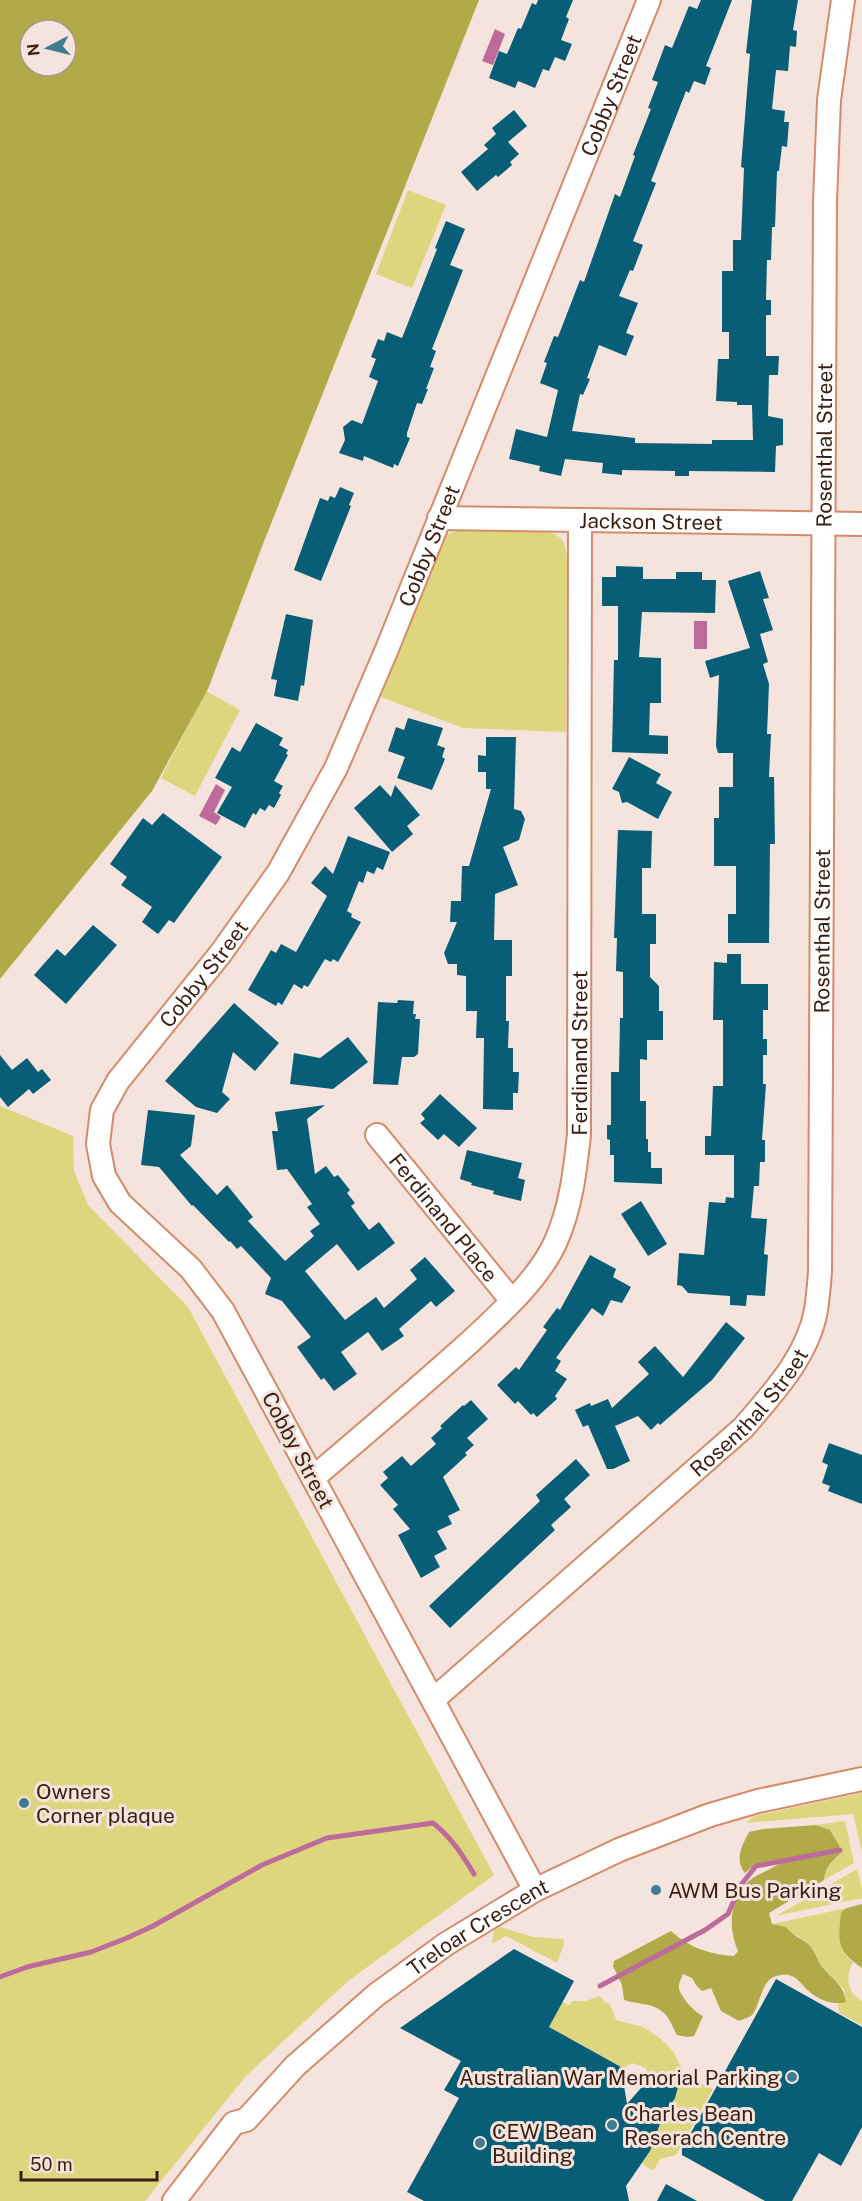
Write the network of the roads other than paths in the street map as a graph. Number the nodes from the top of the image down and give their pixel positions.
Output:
1 (649, 0) edge
2 (843, 0) edge
3 (439, 518) junction
4 (580, 520) junction
5 (823, 524) junction
6 (862, 524) edge
7 (377, 1135) dead end
8 (512, 1301) junction
9 (313, 1478) junction
10 (433, 1700) junction
11 (862, 1779) edge
12 (535, 1890) junction
13 (174, 2201) edge

1 - 3 street, Cobby Street
2 - 5 street, Rosenthal Street
3 - 4 street, Jackson Street
3 - 9 street, Cobby Street
4 - 5 street, Jackson Street
4 - 8 street, Ferdinand Street
5 - 6 street, Jackson Street
5 - 10 street, Rosenthal Street
7 - 8 street, Ferdinand Place
8 - 9 street, Ferdinand Street
9 - 10 street, Cobby Street
10 - 12 street, Cobby Street
11 - 12 street, Treloar Crescent
12 - 13 street, Treloar Crescent

